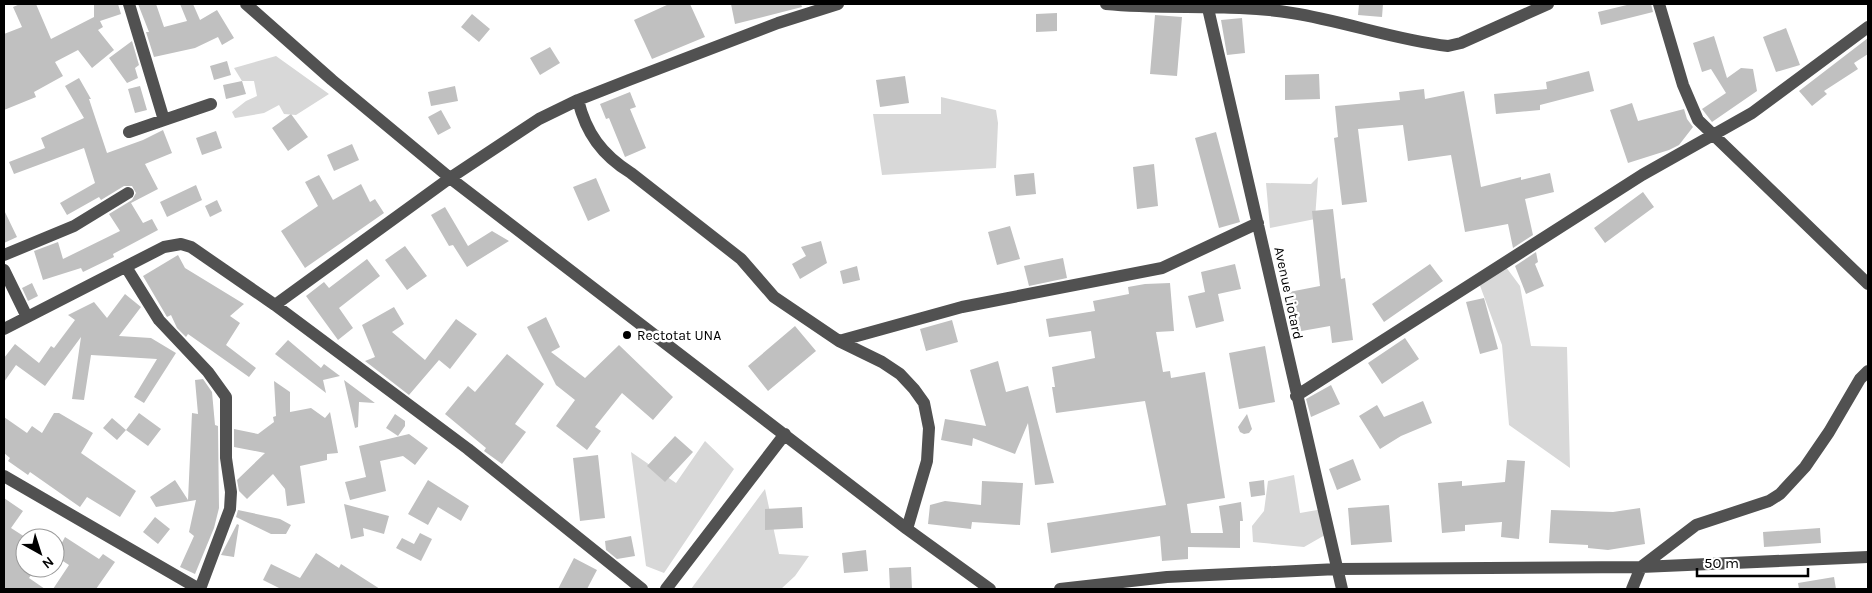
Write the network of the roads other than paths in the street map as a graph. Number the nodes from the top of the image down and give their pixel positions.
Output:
1 (129, 4) edge
2 (246, 4) edge
3 (838, 4) edge
4 (1106, 4) edge
5 (1548, 4) edge
6 (1659, 4) edge
7 (1207, 5) edge
8 (1868, 27) edge
9 (578, 100) junction
10 (211, 104) dead end
11 (164, 120) junction
12 (129, 132) dead end
13 (1715, 136) junction
14 (450, 178) junction
15 (128, 193) dead end
16 (1258, 223) junction
17 (4, 255) edge
18 (126, 267) junction
19 (4, 270) edge
20 (1868, 284) edge
21 (275, 305) junction
22 (28, 317) junction
23 (4, 329) edge
24 (839, 341) junction
25 (1868, 371) edge
26 (1296, 396) junction
27 (785, 434) junction
28 (4, 476) edge
29 (907, 529) junction
30 (1868, 557) edge
31 (1641, 567) junction
32 (1338, 569) junction
33 (1167, 577) junction
34 (200, 589) edge
35 (642, 589) edge
36 (666, 589) edge
37 (990, 589) edge
38 (1060, 589) edge
39 (1162, 589) edge
40 (1342, 589) edge
41 (1632, 589) edge

1 - 11 street
2 - 14 street
3 - 9 street
4 - 7 street
5 - 7 street
6 - 13 street
7 - 16 street, Avenue Liotard
8 - 13 street
9 - 14 street
9 - 24 street
10 - 11 street
11 - 12 street
13 - 20 street
13 - 26 street
14 - 21 street
14 - 27 street
15 - 17 street
16 - 24 street
16 - 26 street, Avenue Liotard
18 - 21 street
18 - 22 street
18 - 34 street
19 - 22 street
21 - 35 street
22 - 23 street
24 - 29 street
25 - 31 street
26 - 32 street, Avenue Liotard
27 - 29 street
27 - 36 street
28 - 34 street
29 - 37 street
30 - 31 street
31 - 32 street
31 - 41 street
32 - 33 street
32 - 40 street, Avenue Liotard
33 - 38 street
33 - 39 street

